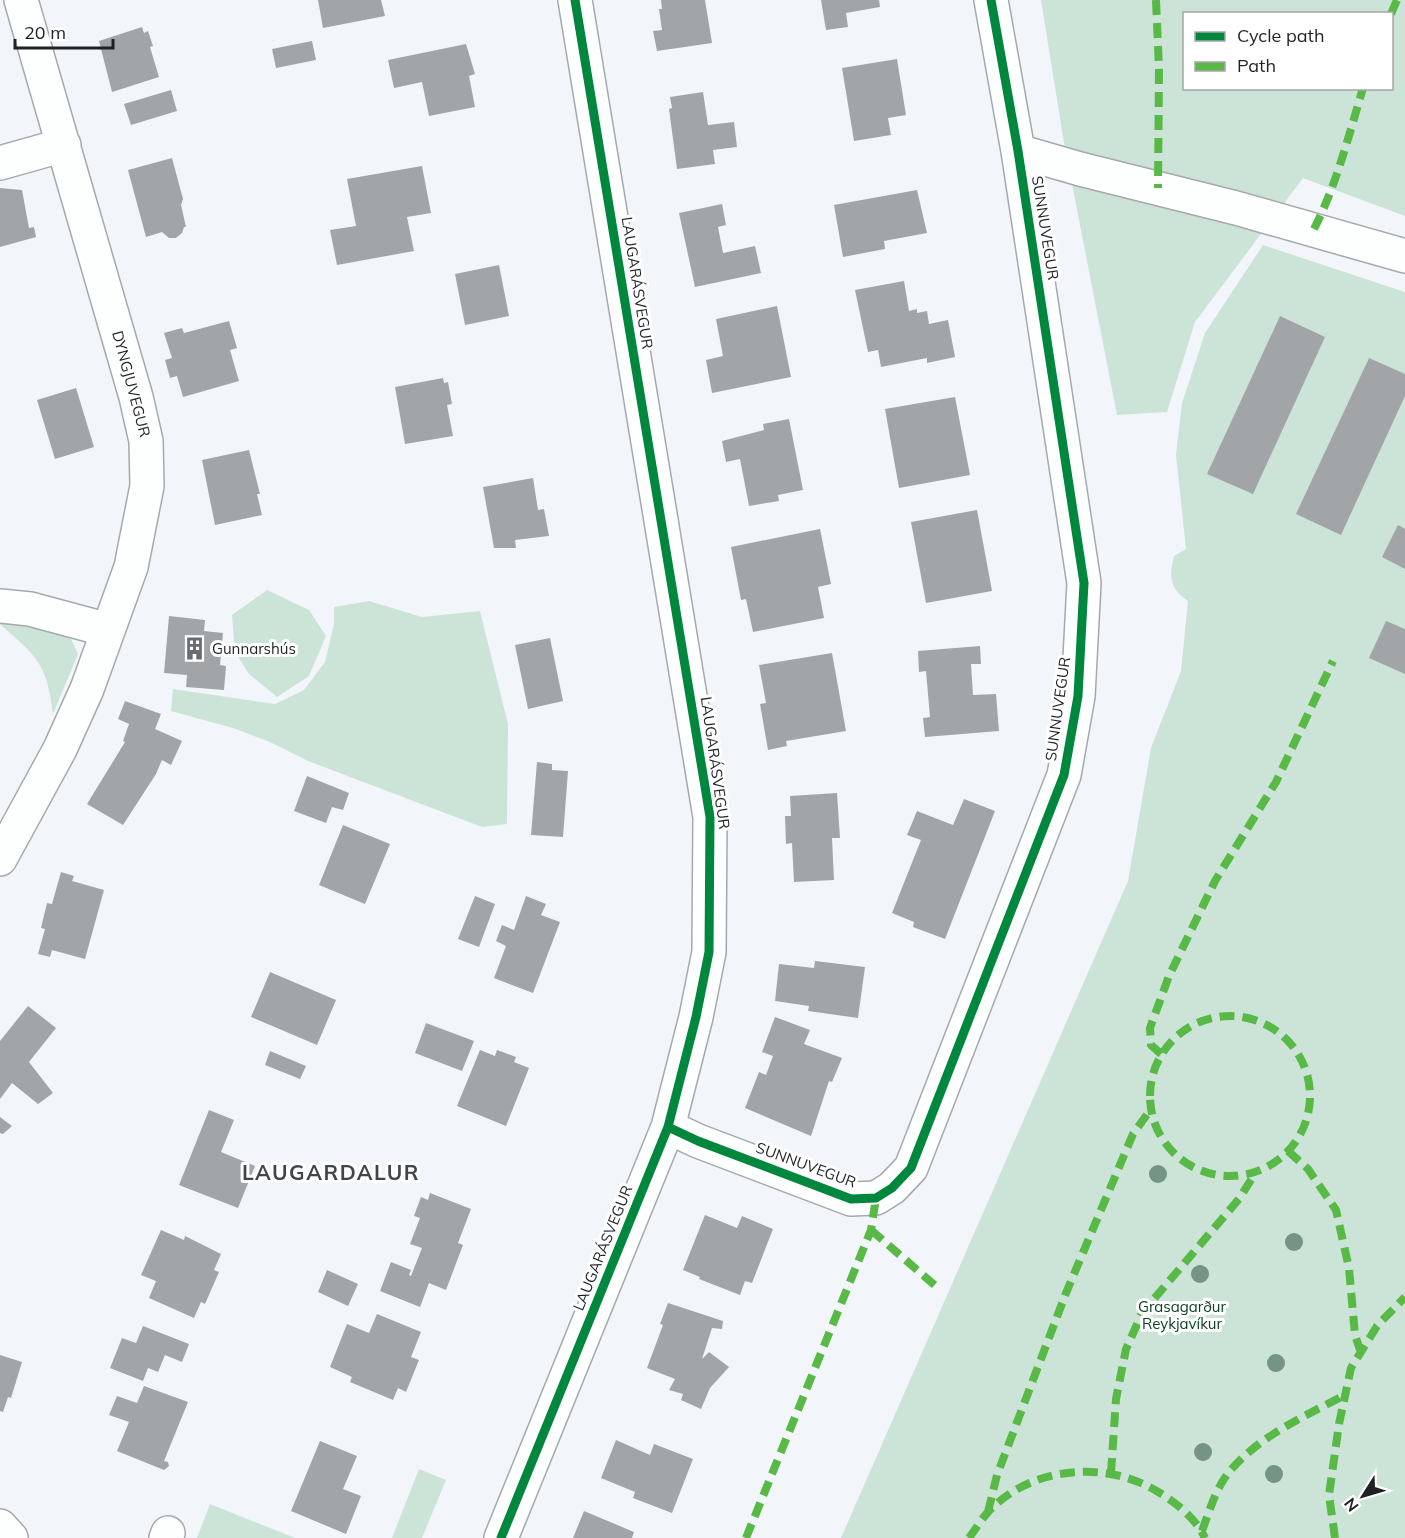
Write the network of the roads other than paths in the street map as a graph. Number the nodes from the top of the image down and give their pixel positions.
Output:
1 (21, 0) edge
2 (575, 0) edge
3 (991, 0) edge
4 (64, 145) junction
5 (1018, 151) junction
6 (0, 163) edge
7 (1405, 256) edge
8 (0, 606) edge
9 (108, 630) junction
10 (0, 860) edge
11 (668, 1127) junction
12 (0, 1526) edge
13 (10, 1538) edge
14 (501, 1538) edge

1 - 4 street, DYNGJUVEGUR
2 - 11 street, LAUGARÁSVEGUR
3 - 5 street, SUNNUVEGUR
4 - 6 street
4 - 9 street, DYNGJUVEGUR
5 - 7 street
5 - 11 street, SUNNUVEGUR
8 - 9 street
9 - 10 street, DYNGJUVEGUR
11 - 14 street, LAUGARÁSVEGUR
12 - 13 street

